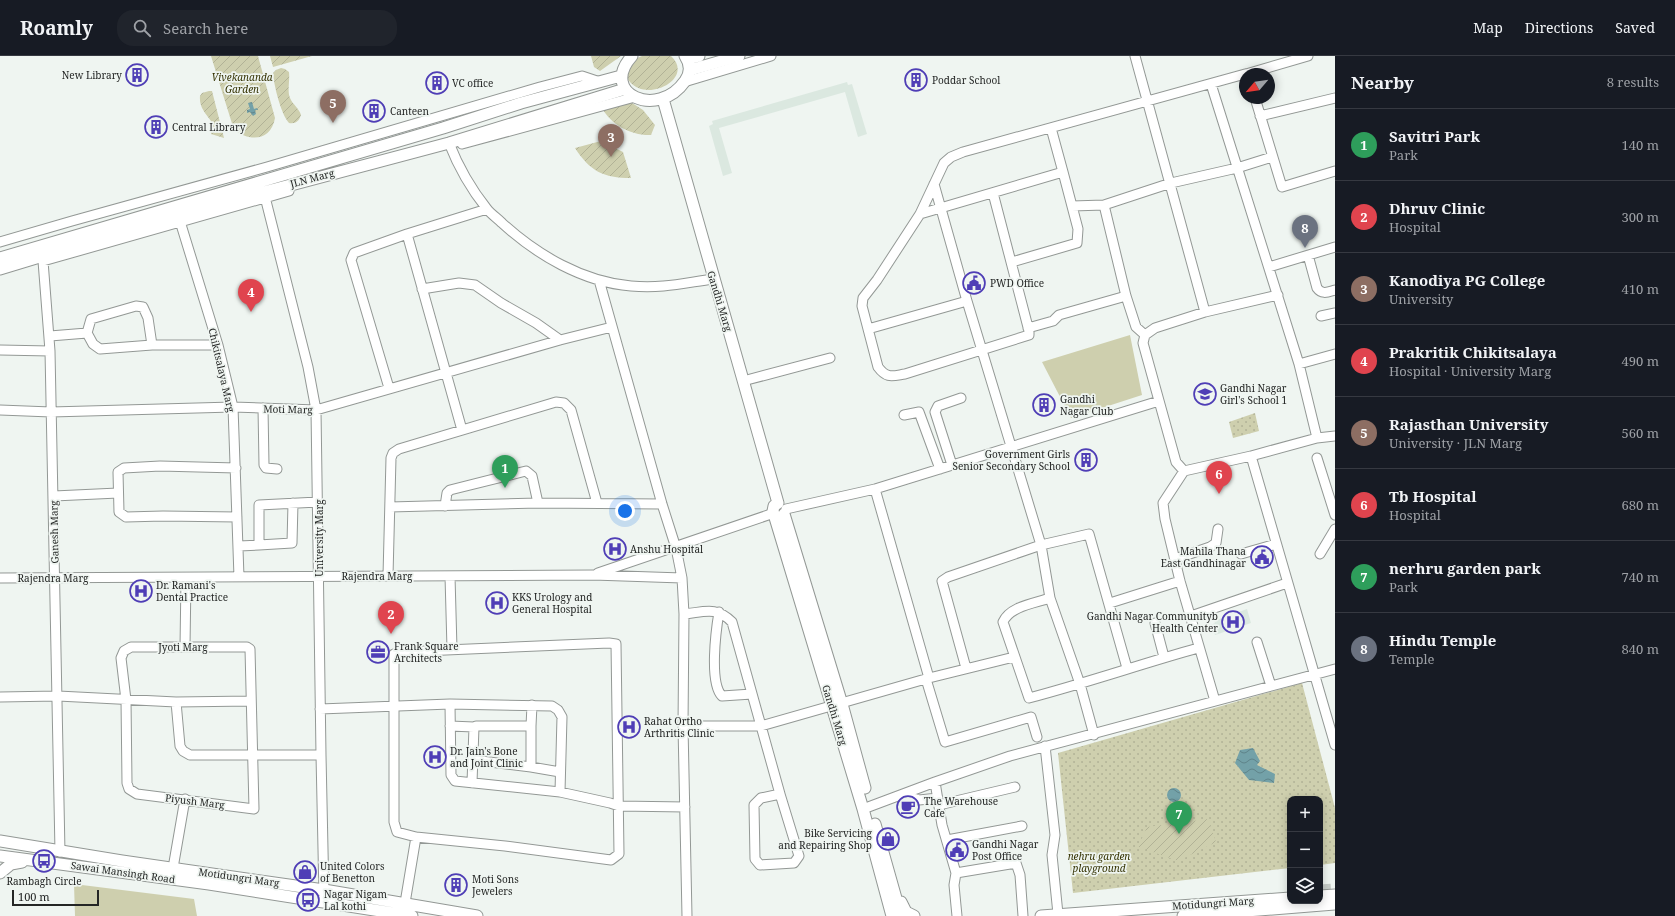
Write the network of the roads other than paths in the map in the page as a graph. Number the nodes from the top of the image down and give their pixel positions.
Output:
1 (632, 56) edge
2 (699, 56) edge
3 (739, 56) edge
4 (771, 56) edge
5 (1135, 56) edge
6 (1308, 56) edge
7 (688, 62) edge
8 (1267, 68) edge
9 (621, 76) junction
10 (1239, 76) edge
11 (600, 82) junction
12 (684, 82) junction
13 (1210, 84) junction
14 (625, 90) junction
15 (635, 97) junction
16 (662, 99) junction
17 (1148, 101) junction
18 (1334, 101) edge
19 (1257, 104) edge
20 (1260, 116) junction
21 (1051, 128) junction
22 (450, 145) junction
23 (1272, 157) junction
24 (1237, 168) junction
25 (1335, 171) edge
26 (1063, 172) junction
27 (260, 180) junction
28 (1171, 183) junction
29 (934, 184) junction
30 (993, 193) junction
31 (264, 195) junction
32 (1104, 205) junction
33 (1072, 206) junction
34 (941, 208) junction
35 (487, 209) junction
36 (920, 214) junction
37 (179, 219) junction
38 (406, 234) junction
39 (0, 242) edge
40 (1335, 247) edge
41 (3, 255) edge
42 (1308, 255) junction
43 (44, 259) junction
44 (1012, 262) junction
45 (1269, 267) junction
46 (0, 269) edge
47 (0, 275) edge
48 (713, 279) junction
49 (599, 280) junction
50 (422, 289) junction
51 (1335, 290) edge
52 (1278, 295) junction
53 (1126, 296) junction
54 (967, 301) junction
55 (1205, 312) junction
56 (1335, 313) edge
57 (1321, 316) dead end
58 (612, 328) junction
59 (868, 328) junction
60 (1028, 328) junction
61 (87, 333) junction
62 (1145, 335) junction
63 (50, 336) junction
64 (560, 340) junction
65 (152, 345) junction
66 (218, 345) junction
67 (0, 350) edge
68 (50, 350) junction
69 (982, 350) junction
70 (1335, 354) edge
71 (830, 358) dead end
72 (1299, 364) junction
73 (446, 373) junction
74 (743, 382) junction
75 (389, 388) junction
76 (961, 398) dead end
77 (1159, 401) junction
78 (233, 407) junction
79 (263, 408) junction
80 (0, 410) edge
81 (316, 410) junction
82 (51, 412) junction
83 (904, 416) dead end
84 (462, 430) junction
85 (1335, 436) edge
86 (1317, 438) junction
87 (1012, 447) junction
88 (1251, 456) junction
89 (1317, 458) dead end
90 (952, 465) junction
91 (236, 468) junction
92 (277, 469) dead end
93 (940, 469) junction
94 (1184, 471) junction
95 (875, 489) junction
96 (118, 493) junction
97 (54, 496) junction
98 (318, 502) junction
99 (293, 503) junction
100 (538, 503) junction
101 (597, 503) junction
102 (662, 504) junction
103 (446, 506) junction
104 (390, 507) junction
105 (779, 511) junction
106 (1335, 514) edge
107 (237, 517) junction
108 (1218, 529) dead end
109 (1335, 529) edge
110 (1276, 544) junction
111 (259, 545) junction
112 (1040, 545) junction
113 (239, 546) junction
114 (676, 548) junction
115 (1241, 554) dead end
116 (1320, 554) dead end
117 (1175, 559) junction
118 (593, 575) junction
119 (319, 576) junction
120 (388, 576) junction
121 (450, 576) junction
122 (239, 577) junction
123 (0, 578) edge
124 (55, 578) junction
125 (186, 578) junction
126 (682, 578) junction
127 (1180, 581) junction
128 (1288, 582) junction
129 (1050, 598) junction
130 (1110, 603) junction
131 (719, 612) junction
132 (684, 614) junction
133 (1191, 616) junction
134 (1155, 623) dead end
135 (1257, 642) dead end
136 (185, 647) junction
137 (1198, 648) junction
138 (452, 649) junction
139 (1014, 657) junction
140 (1164, 657) junction
141 (966, 668) junction
142 (1127, 668) junction
143 (1335, 668) edge
144 (1314, 675) junction
145 (927, 679) junction
146 (1080, 684) junction
147 (1271, 686) junction
148 (752, 694) junction
149 (0, 696) edge
150 (58, 696) junction
151 (126, 700) junction
152 (251, 701) junction
153 (1215, 701) junction
154 (176, 702) junction
155 (450, 704) junction
156 (532, 705) junction
157 (837, 705) junction
158 (394, 707) junction
159 (320, 709) junction
160 (1331, 716) edge
161 (450, 726) junction
162 (531, 726) junction
163 (683, 726) junction
164 (761, 726) junction
165 (474, 727) junction
166 (1094, 735) junction
167 (1036, 737) dead end
168 (1335, 745) edge
169 (1044, 746) junction
170 (252, 755) junction
171 (320, 755) junction
172 (473, 760) junction
173 (530, 768) junction
174 (560, 772) junction
175 (935, 782) junction
176 (472, 783) junction
177 (1015, 787) dead end
178 (560, 792) junction
179 (780, 794) junction
180 (903, 794) junction
181 (185, 799) junction
182 (939, 802) junction
183 (619, 806) junction
184 (684, 807) junction
185 (867, 808) junction
186 (1022, 826) dead end
187 (416, 837) junction
188 (947, 840) junction
189 (0, 841) edge
190 (60, 852) junction
191 (0, 856) edge
192 (34, 860) junction
193 (173, 868) junction
194 (889, 871) junction
195 (0, 873) edge
196 (956, 873) junction
197 (324, 890) junction
198 (1335, 895) edge
199 (1323, 896) edge
200 (887, 898) junction
201 (324, 902) junction
202 (405, 903) junction
203 (1335, 904) edge
204 (1294, 909) edge
205 (1276, 913) edge
206 (1058, 914) junction
207 (412, 916) edge
208 (477, 916) edge
209 (687, 916) edge
210 (886, 916) edge
211 (892, 916) edge
212 (900, 916) edge
213 (914, 916) edge
214 (957, 916) edge
215 (1023, 916) edge
216 (1041, 916) edge
217 (1183, 916) edge

1 - 9 main road
2 - 7 main road
3 - 7 main road
4 - 12 street
5 - 17 street
6 - 8 street
7 - 12 main road
9 - 11 main road, JLN Marg
9 - 14 main road
10 - 13 street
11 - 27 main road, JLN Marg
11 - 39 street
12 - 16 main road
13 - 17 street
13 - 24 street
14 - 15 main road
14 - 22 main road, JLN Marg
15 - 16 main road
15 - 22 street
16 - 48 main road, Gandhi Marg
17 - 21 street
17 - 28 street
18 - 20 street
19 - 20 street
20 - 23 street
21 - 26 street
21 - 29 street
22 - 31 main road, JLN Marg
22 - 35 street
23 - 24 street
23 - 25 street
24 - 28 street
24 - 45 street
26 - 30 street
26 - 33 street
27 - 31 street, University Marg
27 - 41 main road, JLN Marg
28 - 32 street
28 - 55 street
29 - 34 street
29 - 36 street
30 - 34 street
30 - 44 street
31 - 37 main road, JLN Marg
31 - 81 street, University Marg
32 - 33 street
32 - 53 street
33 - 44 street
34 - 36 street
34 - 54 street
35 - 38 street
35 - 49 street
36 - 59 street
37 - 43 main road, JLN Marg
37 - 66 street, Chikitsalaya Marg
38 - 50 street
38 - 75 street
40 - 42 street
42 - 45 street
42 - 51 street
43 - 46 main road, JLN Marg
43 - 47 main road
43 - 63 street, Ganesh Marg
44 - 60 street
45 - 52 street
48 - 49 street
48 - 74 main road, Gandhi Marg
49 - 58 street
50 - 64 street
50 - 73 street
52 - 55 street
52 - 72 street
53 - 60 street
53 - 62 street
54 - 59 street
54 - 69 street
55 - 62 street
56 - 57 street
58 - 64 street, Moti Marg
58 - 102 street
59 - 69 street
60 - 69 street
61 - 63 street
61 - 65 street
61 - 65 street
62 - 77 street
63 - 68 street, Ganesh Marg
64 - 73 street, Moti Marg
65 - 66 street
66 - 78 street, Chikitsalaya Marg
67 - 68 street
68 - 82 street, Ganesh Marg
69 - 87 street
70 - 72 street
71 - 74 street
72 - 86 street
73 - 75 street, Moti Marg
73 - 84 street
74 - 105 main road, Gandhi Marg
75 - 81 street, Moti Marg
76 - 90 street
77 - 87 street
77 - 94 street
78 - 79 street, Moti Marg
78 - 82 street, Moti Marg
78 - 91 street, Chikitsalaya Marg
79 - 81 street, Moti Marg
79 - 92 street
80 - 82 street, Moti Marg
81 - 98 street, University Marg
82 - 97 street, Ganesh Marg
83 - 93 street
84 - 101 street
84 - 104 street
85 - 86 street
86 - 88 street
87 - 90 street
87 - 112 street
88 - 94 street
88 - 110 street
89 - 106 street
90 - 93 street
91 - 96 street
91 - 107 street, Chikitsalaya Marg
93 - 95 street
94 - 117 street
95 - 105 street
95 - 145 street
96 - 97 street
96 - 107 street
97 - 124 street, Ganesh Marg
98 - 99 street
98 - 119 street, University Marg
99 - 111 street
99 - 111 street
100 - 101 street
100 - 103 street
100 - 103 street
101 - 102 street
102 - 114 street
103 - 104 street
104 - 120 street
105 - 114 street
105 - 157 main road, Gandhi Marg
107 - 113 street, Chikitsalaya Marg
108 - 117 street
109 - 116 street
110 - 115 street
110 - 128 street
111 - 113 street
112 - 129 street
112 - 130 street
112 - 141 street
113 - 122 street, Chikitsalaya Marg
114 - 118 street
114 - 126 street
117 - 127 street
118 - 121 street, Rajendra Marg
118 - 126 street, Rajendra Marg
119 - 120 street, Rajendra Marg
119 - 122 street, Rajendra Marg
119 - 159 street, University Marg
120 - 121 street, Rajendra Marg
121 - 138 street
122 - 125 street, Rajendra Marg
123 - 124 street, Rajendra Marg
124 - 125 street, Rajendra Marg
124 - 150 street, Ganesh Marg
125 - 136 street
126 - 132 street
127 - 130 street
127 - 133 street
128 - 133 street
128 - 144 street
129 - 139 street
129 - 146 street
130 - 142 street
131 - 132 street
131 - 148 street
131 - 148 street
132 - 163 street
133 - 137 street
134 - 140 street
135 - 147 street
136 - 151 street, Jyoti Marg
136 - 152 street, Jyoti Marg
137 - 140 street
137 - 153 street
138 - 158 street
138 - 183 street
139 - 141 street
139 - 146 street
140 - 142 street
141 - 145 street
142 - 146 street
143 - 144 street
144 - 147 street
144 - 160 street
145 - 157 street
145 - 167 street
146 - 166 street
147 - 153 street
148 - 164 street
149 - 150 street
150 - 151 street
150 - 190 street, Ganesh Marg
151 - 154 street
151 - 181 street, Piyush Marg
152 - 154 street
152 - 170 street
153 - 166 street
154 - 170 street
155 - 156 street
155 - 158 street
155 - 161 street
156 - 162 street
156 - 174 street
157 - 164 street
157 - 185 main road, Gandhi Marg
158 - 159 street
158 - 187 street
159 - 171 street, University Marg
160 - 168 street
161 - 165 street
161 - 176 street
162 - 165 street
162 - 173 street
163 - 164 street
163 - 184 street
164 - 179 street
165 - 172 street
166 - 169 street
169 - 175 street
169 - 206 street
170 - 171 street
170 - 181 street, Piyush Marg
171 - 197 street, University Marg
172 - 173 street
172 - 176 street
173 - 174 street
174 - 178 street
175 - 180 street
175 - 182 street
176 - 178 street
177 - 182 street
178 - 183 street
179 - 179 street
180 - 182 street
180 - 185 street
181 - 193 street
182 - 188 street
183 - 184 street
183 - 187 street
184 - 209 street
185 - 194 main road
185 - 200 main road
186 - 188 street
187 - 202 street
188 - 196 street
189 - 190 main road, Motidungri Marg
190 - 193 main road, Motidungri Marg
191 - 192 main road, Sawai Mansingh Road
192 - 195 main road
192 - 201 main road, Sawai Mansingh Road
193 - 197 main road, Motidungri Marg
194 - 212 main road
194 - 213 main road
196 - 214 street
196 - 215 street
197 - 201 street, University Marg
197 - 202 main road, Motidungri Marg
198 - 199 main road
200 - 210 main road
200 - 211 main road
201 - 207 main road, Sawai Mansingh Road
202 - 208 main road, Motidungri Marg
203 - 204 main road
204 - 205 main road
204 - 206 main road, Motidungri Marg
205 - 217 main road
206 - 216 main road, Motidungri Marg

